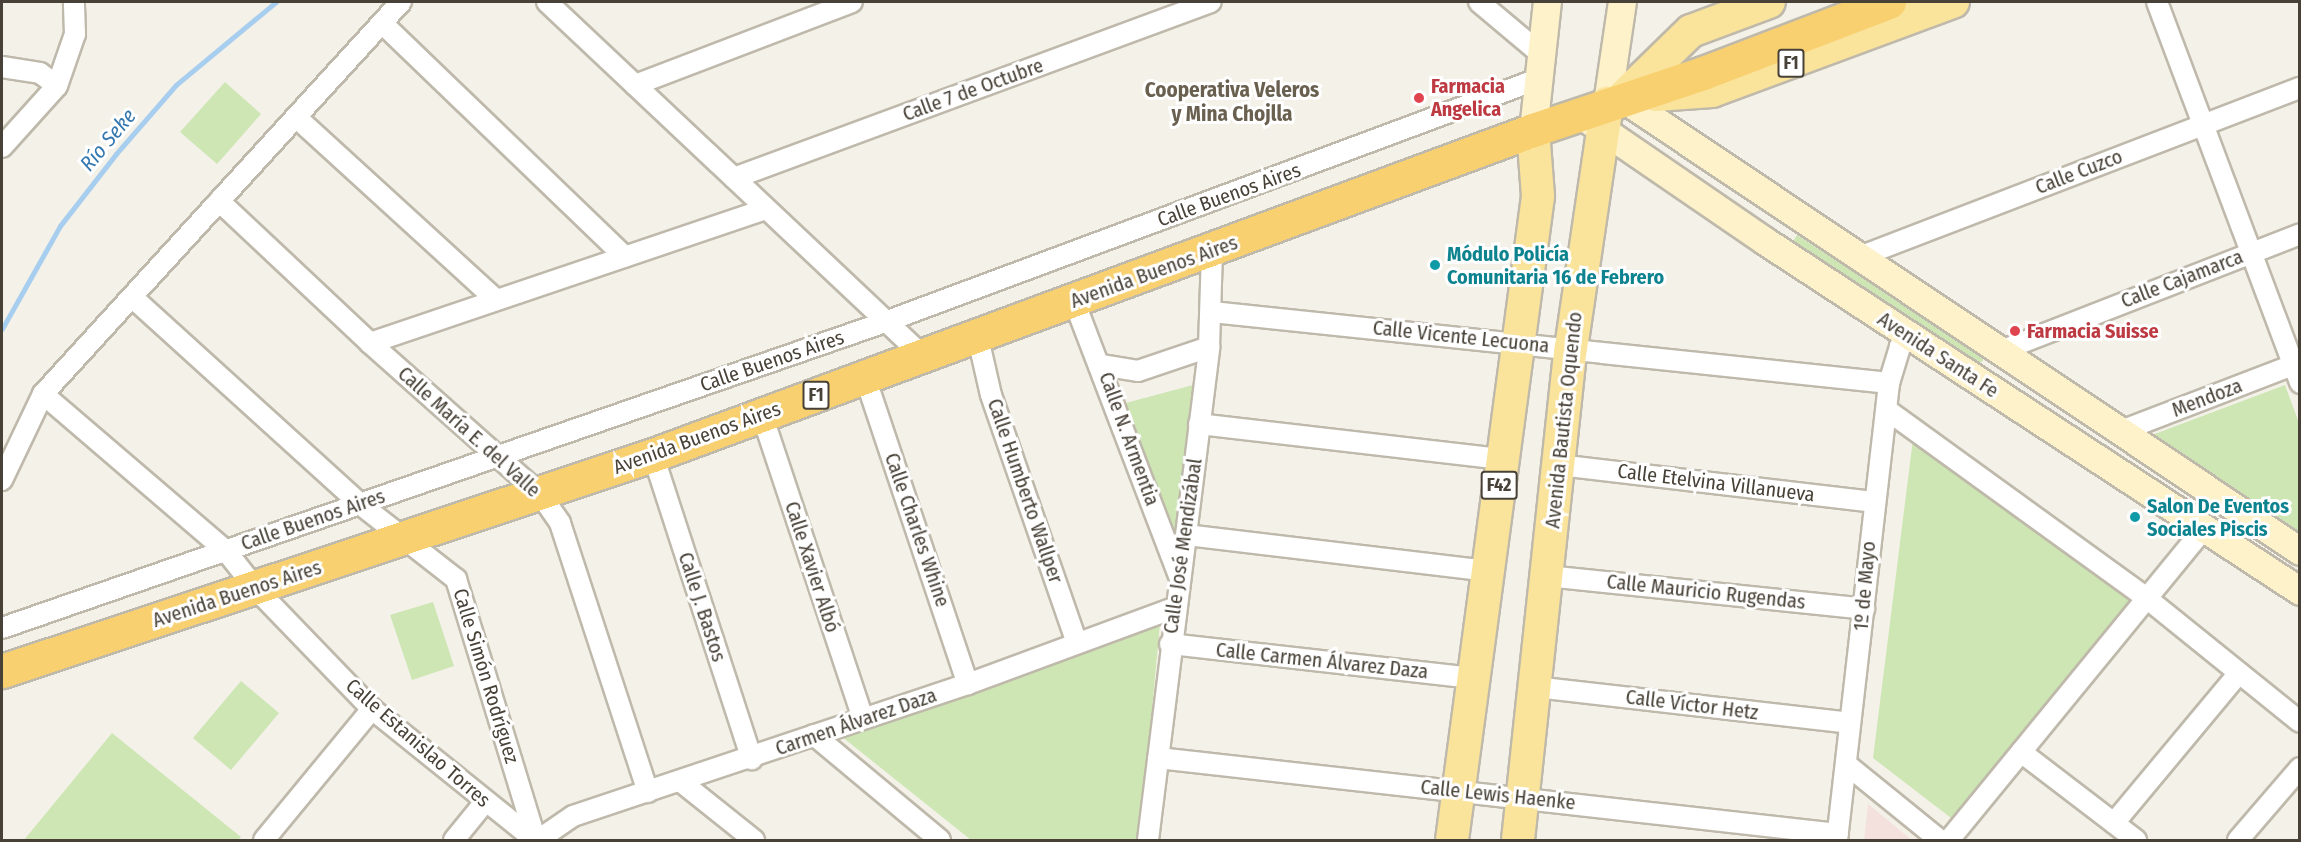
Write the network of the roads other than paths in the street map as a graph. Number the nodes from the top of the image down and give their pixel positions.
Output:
1 (401, 2) edge
2 (547, 2) edge
3 (852, 2) edge
4 (1211, 2) edge
5 (1479, 2) edge
6 (1622, 2) edge
7 (1769, 2) edge
8 (1837, 2) edge
9 (1889, 2) edge
10 (1953, 2) edge
11 (2157, 2) edge
12 (1541, 6) edge
13 (78, 7) edge
14 (382, 23) junction
15 (2, 67) edge
16 (1540, 67) junction
17 (635, 85) junction
18 (57, 86) junction
19 (2300, 88) edge
20 (1603, 111) junction
21 (296, 117) junction
22 (2201, 125) junction
23 (1533, 130) junction
24 (2, 147) edge
25 (734, 178) junction
26 (219, 201) junction
27 (765, 209) junction
28 (2300, 234) edge
29 (1212, 250) junction
30 (2250, 253) junction
31 (1859, 256) junction
32 (625, 257) junction
33 (132, 297) junction
34 (495, 299) junction
35 (1074, 301) junction
36 (1212, 312) junction
37 (885, 322) junction
38 (1908, 335) junction
39 (978, 338) junction
40 (1518, 342) junction
41 (370, 343) junction
42 (1209, 347) junction
43 (1571, 348) junction
44 (1998, 352) junction
45 (923, 357) junction
46 (1101, 365) junction
47 (2296, 374) edge
48 (865, 377) junction
49 (1889, 383) junction
50 (43, 394) junction
51 (1887, 410) junction
52 (762, 415) junction
53 (1199, 424) junction
54 (2121, 431) junction
55 (653, 455) junction
56 (496, 456) junction
57 (1503, 459) junction
58 (1559, 465) junction
59 (2, 480) edge
60 (540, 494) junction
61 (1872, 502) junction
62 (360, 504) junction
63 (2204, 528) junction
64 (1187, 535) junction
65 (401, 539) junction
66 (225, 551) junction
67 (2300, 551) edge
68 (1488, 571) junction
69 (1547, 576) junction
70 (1180, 578) junction
71 (256, 589) junction
72 (2300, 591) edge
73 (2149, 600) junction
74 (1176, 607) junction
75 (1864, 609) junction
76 (2, 628) edge
77 (1077, 643) junction
78 (1170, 644) junction
79 (2, 671) edge
80 (2239, 673) junction
81 (1474, 678) junction
82 (968, 684) junction
83 (1535, 687) junction
84 (372, 709) junction
85 (863, 718) junction
86 (2300, 722) edge
87 (1850, 723) junction
88 (813, 735) junction
89 (2021, 752) junction
90 (1158, 758) junction
91 (752, 759) junction
92 (1846, 764) junction
93 (2300, 768) edge
94 (680, 782) junction
95 (1459, 791) junction
96 (648, 792) junction
97 (1523, 798) junction
98 (485, 802) junction
99 (2114, 823) junction
100 (1837, 837) edge
101 (264, 840) edge
102 (454, 840) edge
103 (536, 840) edge
104 (753, 840) edge
105 (940, 840) edge
106 (1148, 840) edge
107 (1452, 840) edge
108 (1518, 840) edge
109 (1940, 840) edge
110 (1949, 840) edge
111 (2136, 840) edge
112 (2238, 840) edge

1 - 14 street
2 - 17 street
3 - 17 street
4 - 25 street, Calle 7 de Octubre
5 - 16 street
6 - 20 main road, Avenida Bautista Oquendo
7 - 20 main road, Avenida Buenos Aires
8 - 20 highway, Avenida Buenos Aires / F1
9 - 20 highway, Avenida Buenos Aires / F1
10 - 20 main road, Avenida Buenos Aires / F1
11 - 22 street
12 - 16 main road, F42
13 - 18 street
14 - 21 street
14 - 32 street
15 - 18 street
16 - 23 main road, F42
16 - 37 street, Calle Buenos Aires
17 - 25 street
18 - 24 street
19 - 22 street, Calle Cuzco
20 - 23 highway, Avenida Buenos Aires / F1
20 - 31 main road, Avenida Santa Fe
20 - 38 main road, Avenida Santa Fe
20 - 43 main road, Avenida Bautista Oquendo
21 - 26 street
21 - 34 street
22 - 30 street
22 - 31 street, Calle Cuzco
23 - 29 highway, Avenida Buenos Aires / F1
23 - 40 main road, F42
25 - 27 street
26 - 33 street
26 - 41 street, Calle María E. del Valle
27 - 32 street
27 - 37 street
28 - 30 street, Calle Cajamarca
29 - 35 highway, Avenida Buenos Aires / F1
29 - 36 street, Calle José Mendizábal
30 - 44 street, Calle Cajamarca
30 - 47 street
31 - 44 main road, Avenida Santa Fe
32 - 34 street
33 - 50 street
33 - 62 street, Calle Simón Rodríguez
34 - 41 street
35 - 39 highway, Avenida Buenos Aires / F1
35 - 46 street, Calle N. Armentia
36 - 40 street, Calle Vicente Lecuona
36 - 42 street, Calle José Mendizábal
37 - 45 street
37 - 56 street, Calle Buenos Aires
38 - 49 street, 1º de Mayo
38 - 63 main road, Avenida Santa Fe
39 - 45 highway, Avenida Buenos Aires / F1
39 - 77 street, Calle Humberto Wallper
40 - 43 street, Calle Vicente Lecuona
40 - 57 main road, F42
41 - 56 street, Calle María E. del Valle
42 - 46 street
42 - 53 street, Calle José Mendizábal
43 - 49 street, Calle Vicente Lecuona
43 - 58 main road, Avenida Bautista Oquendo
44 - 54 main road, Avenida Santa Fe
45 - 48 highway, Avenida Buenos Aires / F1
46 - 70 street, Calle N. Armentia
47 - 54 street, Mendoza
48 - 52 highway, Avenida Buenos Aires / F1
48 - 82 street, Calle Charles Whine
49 - 51 street, 1º de Mayo
50 - 59 street
50 - 66 street, Calle Estanislao Torres
51 - 61 street, 1º de Mayo
51 - 73 street
52 - 55 highway, Avenida Buenos Aires / F1
52 - 85 street, Calle Xavier Albó
53 - 57 street
53 - 64 street, Calle José Mendizábal
54 - 67 main road, Avenida Santa Fe
55 - 60 highway, Avenida Buenos Aires / F1
55 - 91 street, Calle J. Bastos
56 - 60 street, Calle María E. del Valle
56 - 62 street, Calle Buenos Aires
57 - 68 main road, F42
58 - 61 street, Calle Etelvina Villanueva
58 - 69 main road, Avenida Bautista Oquendo
60 - 65 highway, Avenida Buenos Aires / F1
60 - 96 street, Calle María E. del Valle
61 - 75 street, 1º de Mayo
62 - 65 street, Calle Simón Rodríguez
62 - 66 street, Calle Buenos Aires
63 - 72 main road, Avenida Santa Fe
63 - 73 street
64 - 68 street
64 - 70 street, Calle José Mendizábal
65 - 71 highway, Avenida Buenos Aires / F1
65 - 103 street, Calle Simón Rodríguez
66 - 71 street, Calle Estanislao Torres
66 - 76 street, Calle Buenos Aires
68 - 81 main road, F42
69 - 75 street, Calle Mauricio Rugendas
69 - 83 main road, Avenida Bautista Oquendo
70 - 74 street, Calle José Mendizábal
71 - 79 highway, Avenida Buenos Aires / F1
71 - 84 street, Calle Estanislao Torres
73 - 80 street
73 - 89 street
74 - 77 street, Carmen Álvarez Daza
74 - 78 street, Calle José Mendizábal
75 - 87 street, 1º de Mayo
77 - 82 street, Carmen Álvarez Daza
78 - 81 street, Calle Carmen Álvarez Daza
78 - 90 street, Calle José Mendizábal
80 - 86 street
80 - 99 street
81 - 95 main road, F42
82 - 85 street, Carmen Álvarez Daza
83 - 87 street, Calle Víctor Hetz
83 - 97 main road, Avenida Bautista Oquendo
84 - 98 street, Calle Estanislao Torres
84 - 101 street
85 - 88 street, Carmen Álvarez Daza
87 - 92 street, 1º de Mayo
88 - 91 street, Carmen Álvarez Daza
88 - 105 street
89 - 99 street
89 - 110 street
90 - 95 street, Calle Lewis Haenke
90 - 106 street, Calle José Mendizábal
91 - 94 street, Carmen Álvarez Daza
92 - 100 street, 1º de Mayo
92 - 109 street
93 - 112 street
94 - 96 street, Carmen Álvarez Daza
94 - 104 street
95 - 97 street, Calle Lewis Haenke
95 - 107 main road, F42
96 - 103 street, Carmen Álvarez Daza
97 - 100 street, Calle Lewis Haenke
97 - 108 main road, Avenida Bautista Oquendo
98 - 102 street
98 - 103 street, Calle Estanislao Torres
99 - 111 street

